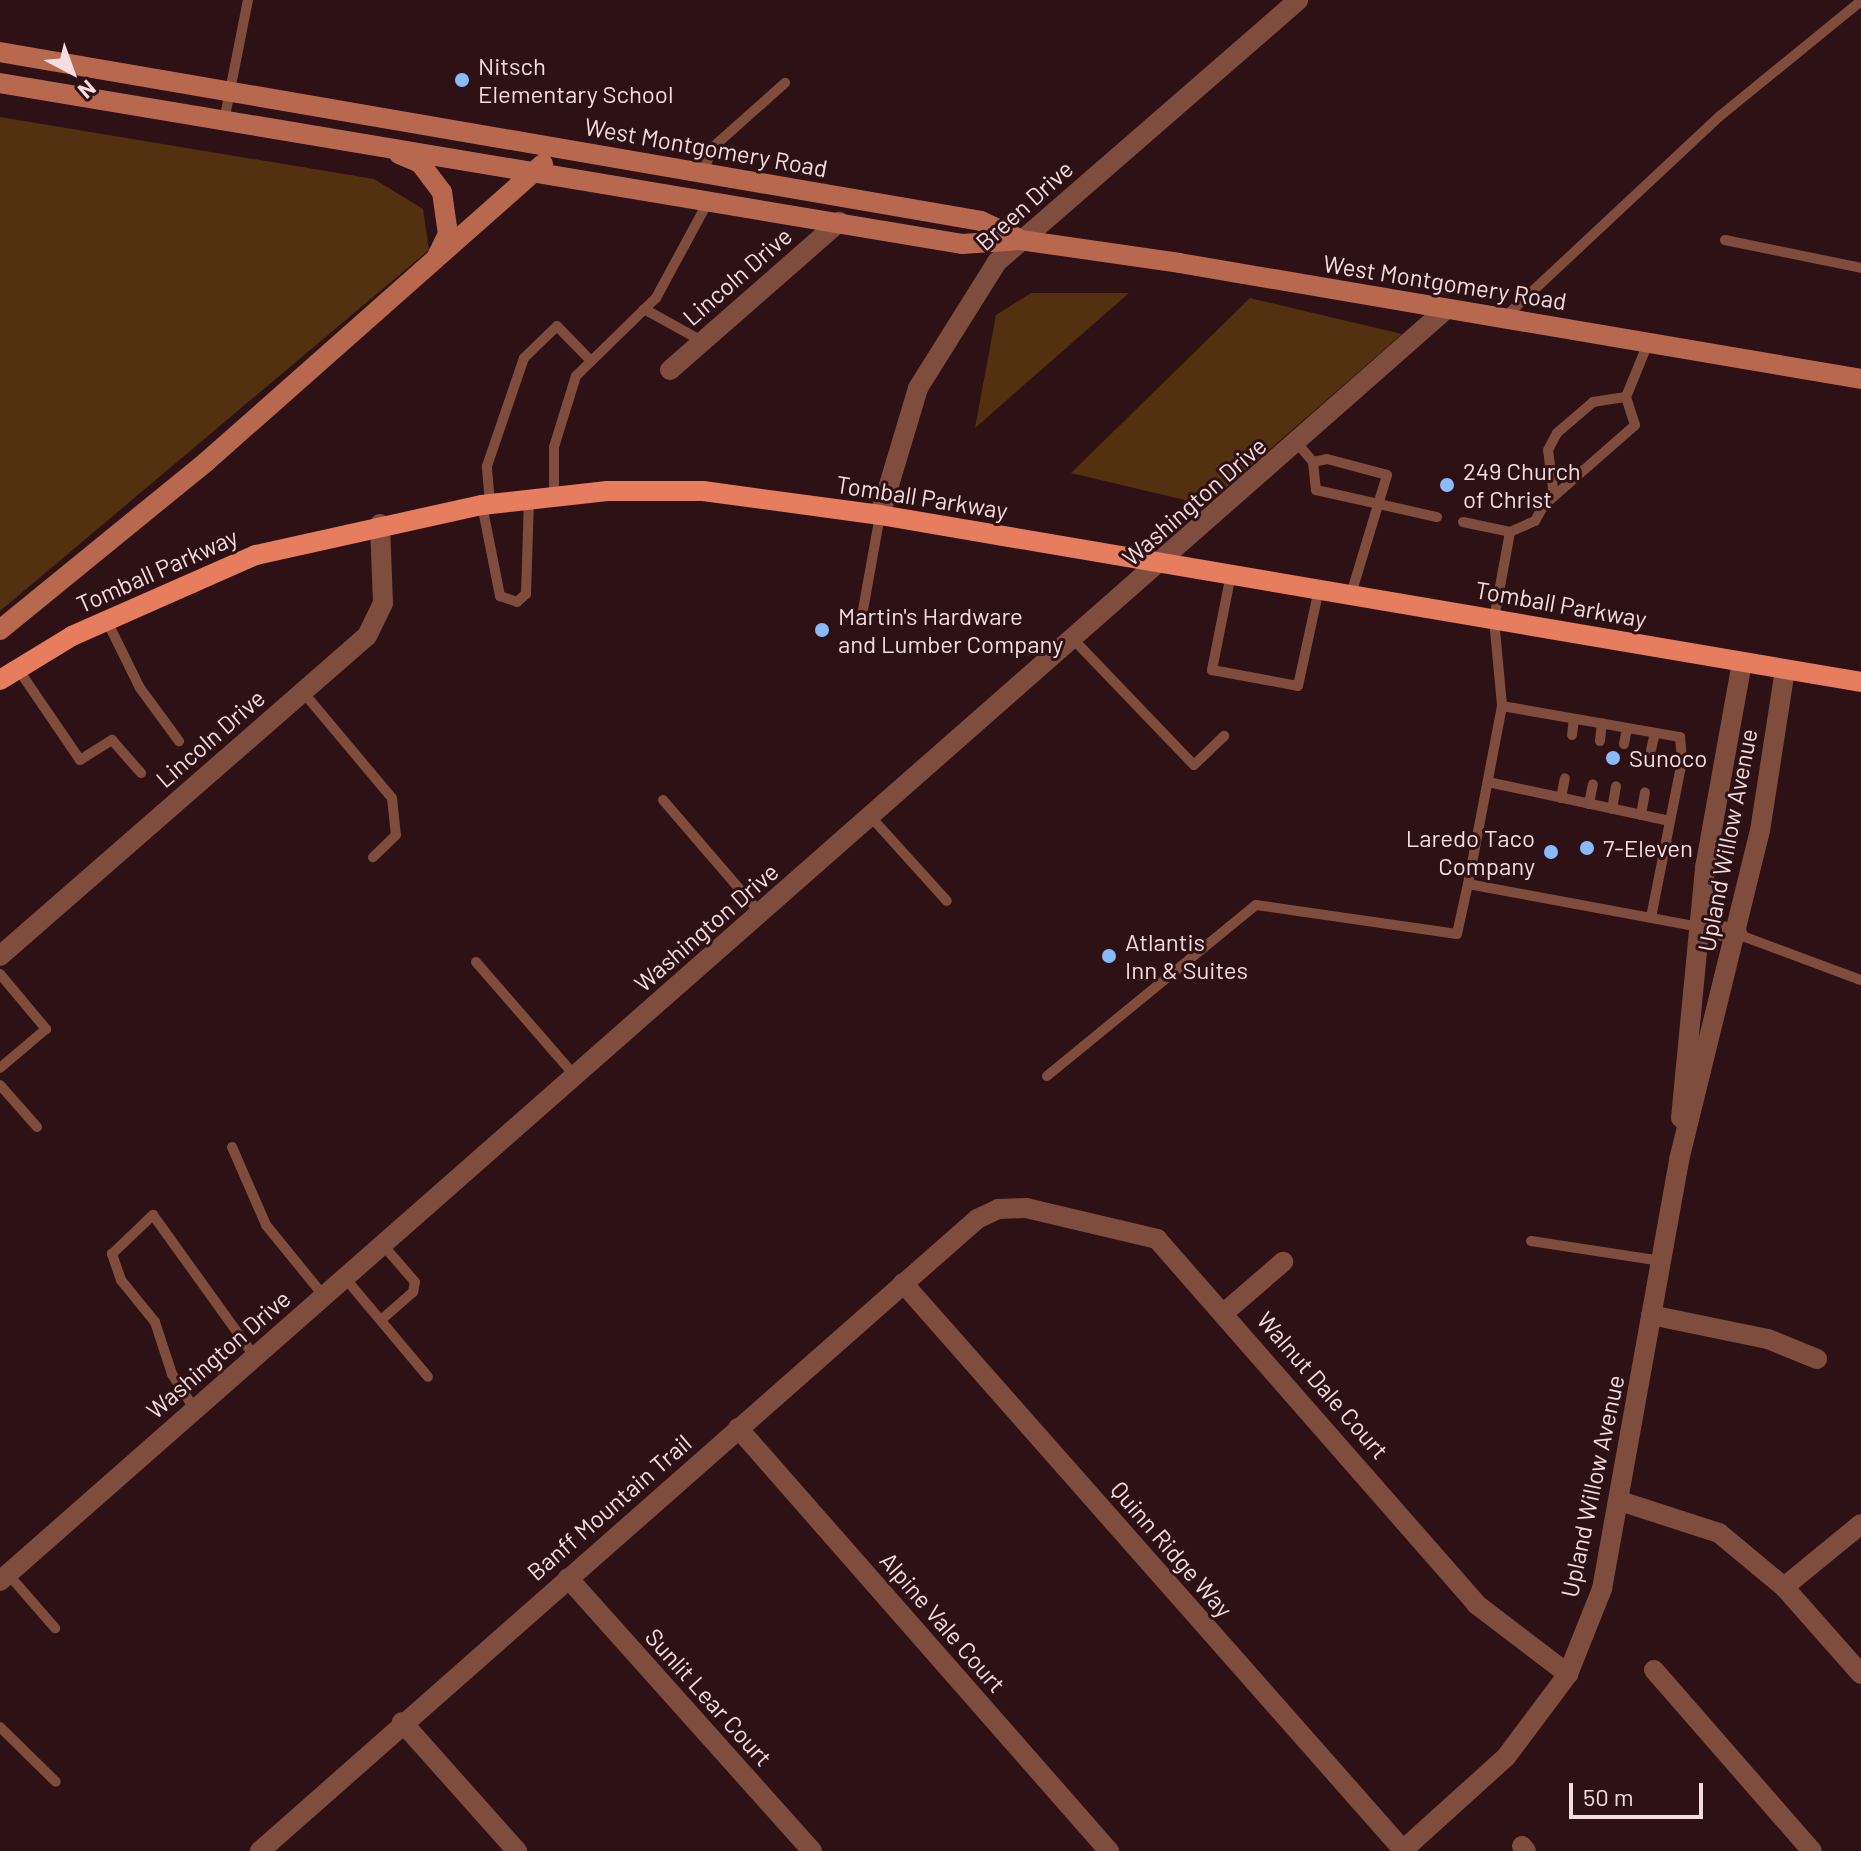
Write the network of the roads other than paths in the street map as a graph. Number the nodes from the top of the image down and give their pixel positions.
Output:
1 (248, 0) edge
2 (1298, 0) edge
3 (1861, 1) edge
4 (0, 52) edge
5 (0, 83) edge
6 (785, 83) dead end
7 (229, 91) junction
8 (224, 121) junction
9 (561, 148) junction
10 (388, 149) junction
11 (537, 170) junction
12 (703, 173) junction
13 (710, 199) junction
14 (839, 222) junction
15 (1020, 240) junction
16 (1725, 240) dead end
17 (434, 262) junction
18 (1861, 268) edge
19 (644, 309) junction
20 (1444, 311) junction
21 (1506, 316) junction
22 (1649, 341) junction
23 (703, 342) junction
24 (591, 361) junction
25 (670, 370) dead end
26 (1861, 379) edge
27 (1626, 397) junction
28 (1298, 444) junction
29 (1313, 462) junction
30 (554, 495) junction
31 (1554, 496) junction
32 (529, 498) junction
33 (486, 504) junction
34 (1376, 504) junction
35 (880, 515) junction
36 (1437, 517) dead end
37 (1463, 522) dead end
38 (380, 524) junction
39 (1510, 532) junction
40 (1163, 562) junction
41 (1231, 574) junction
42 (1319, 589) junction
43 (1351, 594) junction
44 (106, 619) junction
45 (1494, 619) junction
46 (861, 621) dead end
47 (0, 630) edge
48 (1074, 640) junction
49 (1742, 663) junction
50 (1785, 670) junction
51 (9, 674) edge
52 (1861, 682) edge
53 (303, 692) junction
54 (1502, 706) junction
55 (1574, 719) junction
56 (1602, 723) junction
57 (1627, 728) junction
58 (1655, 733) junction
59 (1572, 735) dead end
60 (1224, 736) dead end
61 (179, 741) dead end
62 (1600, 741) dead end
63 (1624, 744) dead end
64 (1651, 750) dead end
65 (141, 773) dead end
66 (1565, 778) dead end
67 (1488, 782) junction
68 (1593, 784) dead end
69 (1616, 786) dead end
70 (1645, 792) dead end
71 (1561, 798) junction
72 (663, 800) dead end
73 (1589, 804) junction
74 (1612, 809) junction
75 (1641, 815) junction
76 (871, 817) junction
77 (1670, 821) junction
78 (373, 857) dead end
79 (1468, 884) junction
80 (947, 901) dead end
81 (761, 914) junction
82 (1651, 917) junction
83 (1699, 927) junction
84 (1737, 934) junction
85 (0, 956) edge
86 (476, 962) dead end
87 (0, 974) edge
88 (1861, 980) edge
89 (0, 1068) edge
90 (575, 1076) junction
91 (1047, 1076) dead end
92 (0, 1085) edge
93 (37, 1127) dead end
94 (232, 1147) dead end
95 (1679, 1160) junction
96 (998, 1209) joint
97 (1531, 1241) dead end
98 (383, 1245) junction
99 (1661, 1261) junction
100 (1283, 1262) dead end
101 (345, 1278) junction
102 (903, 1283) junction
103 (324, 1296) junction
104 (1225, 1312) junction
105 (1651, 1315) junction
106 (381, 1320) junction
107 (255, 1357) junction
108 (1817, 1359) dead end
109 (428, 1377) dead end
110 (195, 1410) junction
111 (738, 1428) junction
112 (1620, 1501) junction
113 (1861, 1524) edge
114 (4, 1577) edge
115 (568, 1578) junction
116 (1784, 1587) junction
117 (55, 1628) dead end
118 (1654, 1670) dead end
119 (1568, 1674) junction
120 (1861, 1674) edge
121 (402, 1722) junction
122 (0, 1727) edge
123 (56, 1782) dead end
124 (260, 1851) edge
125 (517, 1851) edge
126 (812, 1851) edge
127 (1109, 1851) edge
128 (1402, 1851) edge
129 (1812, 1851) edge

1 - 7 lane
2 - 15 street, Breen Drive
3 - 21 lane
4 - 7 main road, West Montgomery Road
5 - 8 main road, West Montgomery Road
6 - 12 lane
7 - 8 lane
7 - 9 main road, West Montgomery Road
8 - 10 main road, West Montgomery Road
9 - 11 main road
9 - 12 main road, West Montgomery Road
10 - 11 main road, West Montgomery Road
10 - 17 main road
11 - 13 main road, West Montgomery Road
11 - 17 main road
12 - 15 main road, West Montgomery Road
13 - 14 main road, West Montgomery Road
13 - 19 lane
14 - 15 main road, West Montgomery Road
14 - 23 street, Lincoln Drive
15 - 20 main road, West Montgomery Road
15 - 35 street, Breen Drive
16 - 18 lane
17 - 47 main road
19 - 23 lane
19 - 24 lane
20 - 21 main road, West Montgomery Road
20 - 28 street, Washington Drive
21 - 22 main road, West Montgomery Road
22 - 26 main road, West Montgomery Road
22 - 27 lane
23 - 25 street, Lincoln Drive
24 - 30 lane
24 - 33 lane
27 - 31 lane
27 - 31 lane
28 - 29 lane
28 - 40 street, Washington Drive
29 - 34 lane
29 - 34 lane
30 - 32 main road, Tomball Parkway
30 - 35 main road, Tomball Parkway
31 - 39 lane
32 - 33 main road, Tomball Parkway
32 - 33 lane
33 - 38 main road, Tomball Parkway
34 - 36 lane
34 - 43 lane
35 - 40 main road, Tomball Parkway
35 - 46 lane
37 - 39 lane
38 - 44 main road, Tomball Parkway
38 - 53 street, Lincoln Drive
39 - 45 lane
40 - 41 main road, Tomball Parkway
40 - 48 street, Washington Drive
41 - 42 main road, Tomball Parkway
41 - 42 lane
42 - 43 main road, Tomball Parkway
43 - 45 main road, Tomball Parkway
44 - 51 main road, Tomball Parkway
44 - 61 lane
45 - 49 main road, Tomball Parkway
45 - 54 lane
48 - 60 lane
48 - 76 street, Washington Drive
49 - 50 main road, Tomball Parkway
49 - 83 street, Upland Willow Avenue
50 - 52 main road, Tomball Parkway
50 - 84 street, Upland Willow Avenue
51 - 65 lane
53 - 78 lane
53 - 85 street, Lincoln Drive
54 - 55 lane
54 - 67 lane
55 - 56 lane
55 - 59 lane
56 - 57 lane
56 - 62 lane
57 - 58 lane
57 - 63 lane
58 - 64 lane
58 - 77 lane
66 - 71 lane
67 - 71 lane
67 - 79 lane
68 - 73 lane
69 - 74 lane
70 - 75 lane
71 - 73 lane
72 - 81 lane
73 - 74 lane
74 - 75 lane
75 - 77 lane
76 - 80 lane
76 - 81 street, Washington Drive
77 - 82 lane
79 - 82 lane
79 - 91 lane
81 - 90 street, Washington Drive
82 - 83 lane
83 - 84 street
83 - 95 street, Upland Willow Avenue
84 - 88 lane
84 - 95 street, Upland Willow Avenue
86 - 90 lane
87 - 89 lane
90 - 98 street, Washington Drive
92 - 93 lane
94 - 103 lane
95 - 99 street, Upland Willow Avenue
96 - 102 street, Banff Mountain Trail
96 - 104 street, Walnut Dale Court
97 - 99 lane
98 - 101 street, Washington Drive
98 - 106 lane
99 - 105 street, Upland Willow Avenue
100 - 104 street
101 - 103 street, Washington Drive
101 - 106 lane
102 - 111 street, Banff Mountain Trail
102 - 128 street, Quinn Ridge Way
103 - 107 street, Washington Drive
104 - 119 street, Walnut Dale Court
105 - 108 street
105 - 112 street, Upland Willow Avenue
106 - 109 lane
107 - 110 street, Washington Drive
107 - 110 lane
110 - 114 street, Washington Drive
111 - 115 street, Banff Mountain Trail
111 - 127 street, Alpine Vale Court
112 - 116 street
112 - 119 street, Upland Willow Avenue
113 - 116 street
114 - 117 lane
115 - 121 street, Banff Mountain Trail
115 - 126 street, Sunlit Lear Court
116 - 120 street
118 - 129 street
119 - 128 street, Upland Willow Avenue
121 - 124 street, Banff Mountain Trail
121 - 125 street
122 - 123 lane

